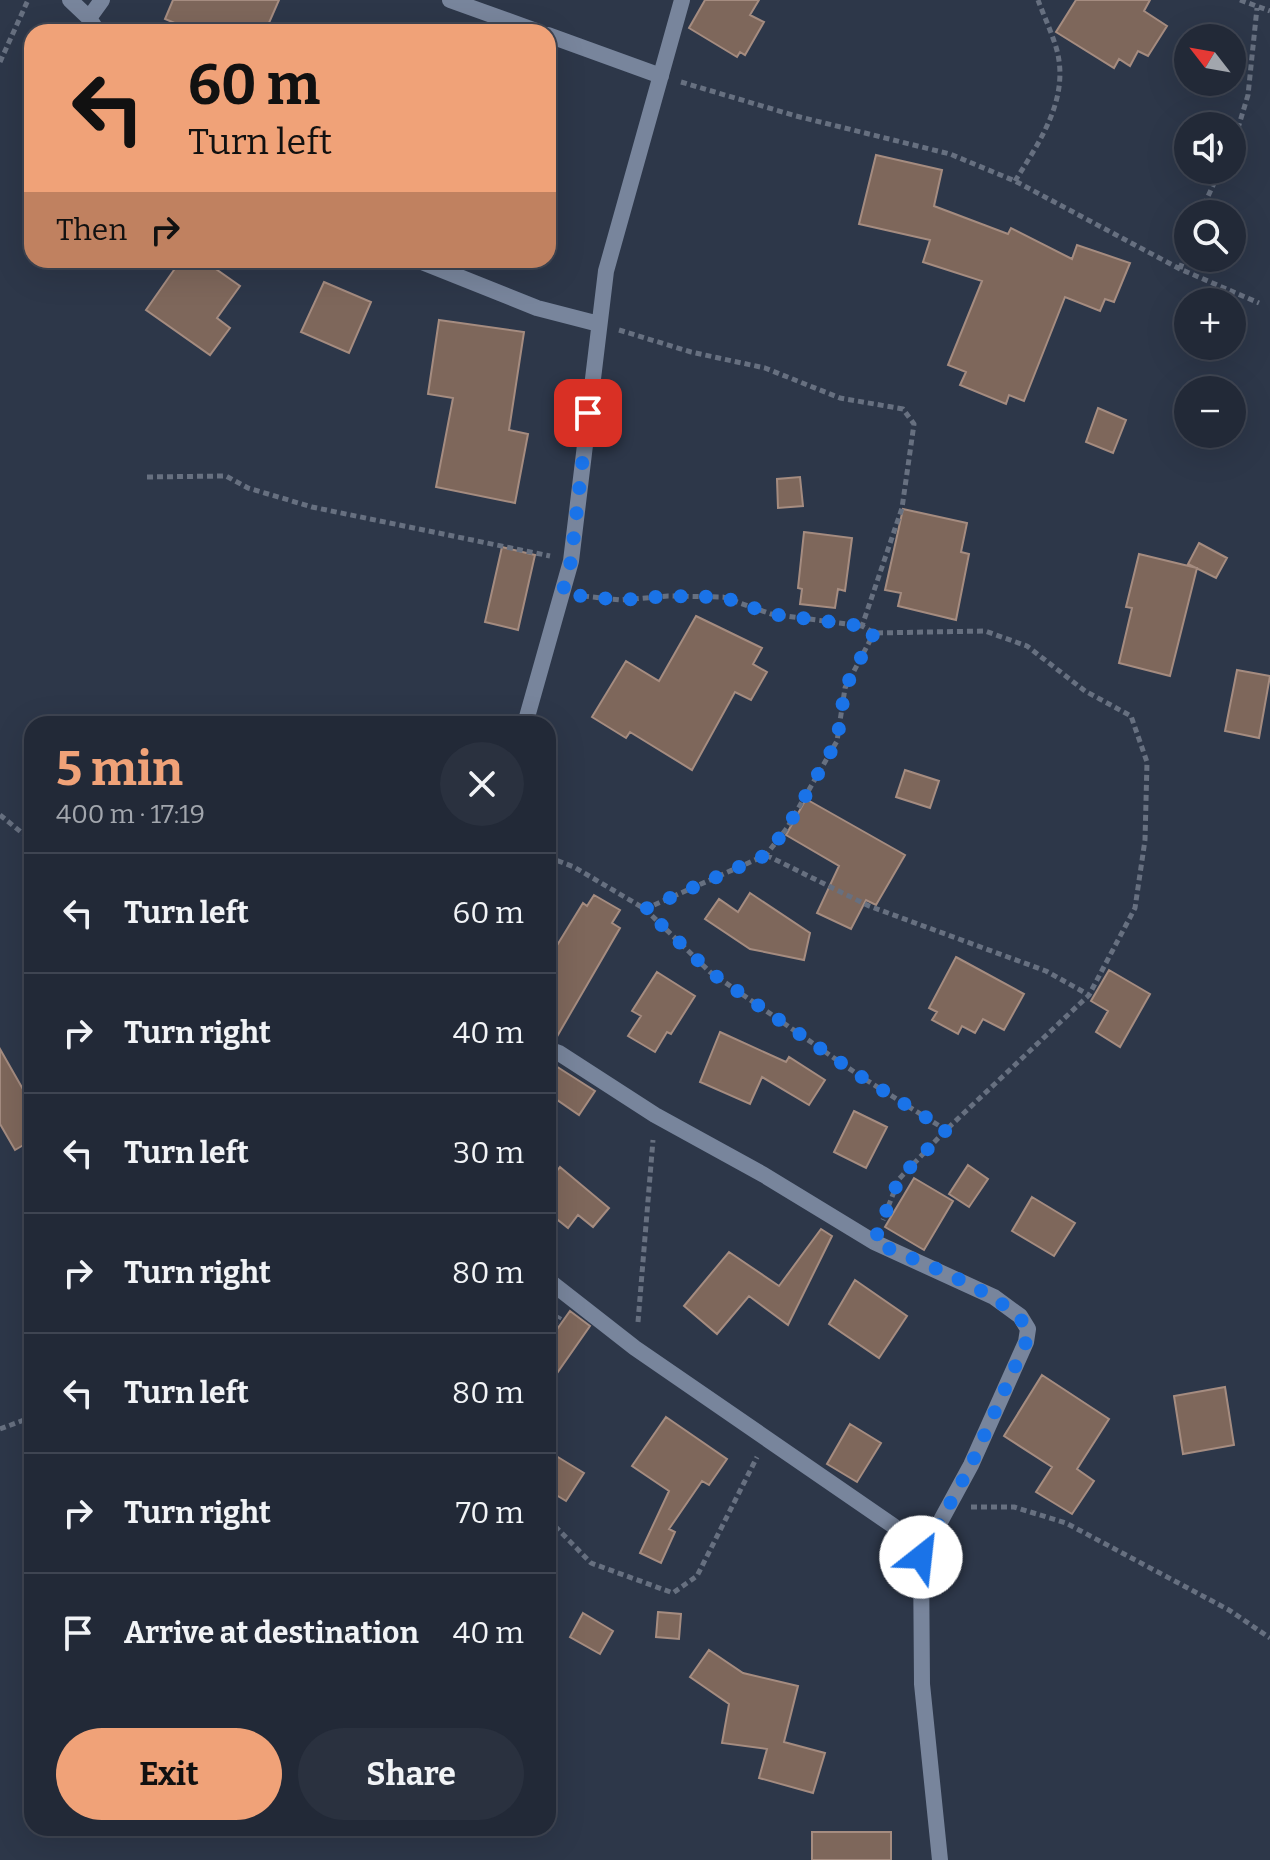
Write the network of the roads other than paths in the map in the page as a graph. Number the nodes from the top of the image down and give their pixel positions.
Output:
1 (70, 0) edge
2 (102, 0) edge
3 (450, 0) edge
4 (682, 0) edge
5 (93, 24) edge
6 (94, 24) edge
7 (517, 24) edge
8 (556, 38) edge
9 (661, 76) junction
10 (437, 268) edge
11 (599, 324) junction
12 (527, 716) edge
13 (556, 1052) edge
14 (556, 1286) edge
15 (921, 1557) junction
16 (940, 1860) edge

1 - 5 street
2 - 6 street
3 - 7 street
4 - 9 street
8 - 9 street
9 - 11 street
10 - 11 street
11 - 12 street
13 - 15 street
14 - 15 street
15 - 16 street

